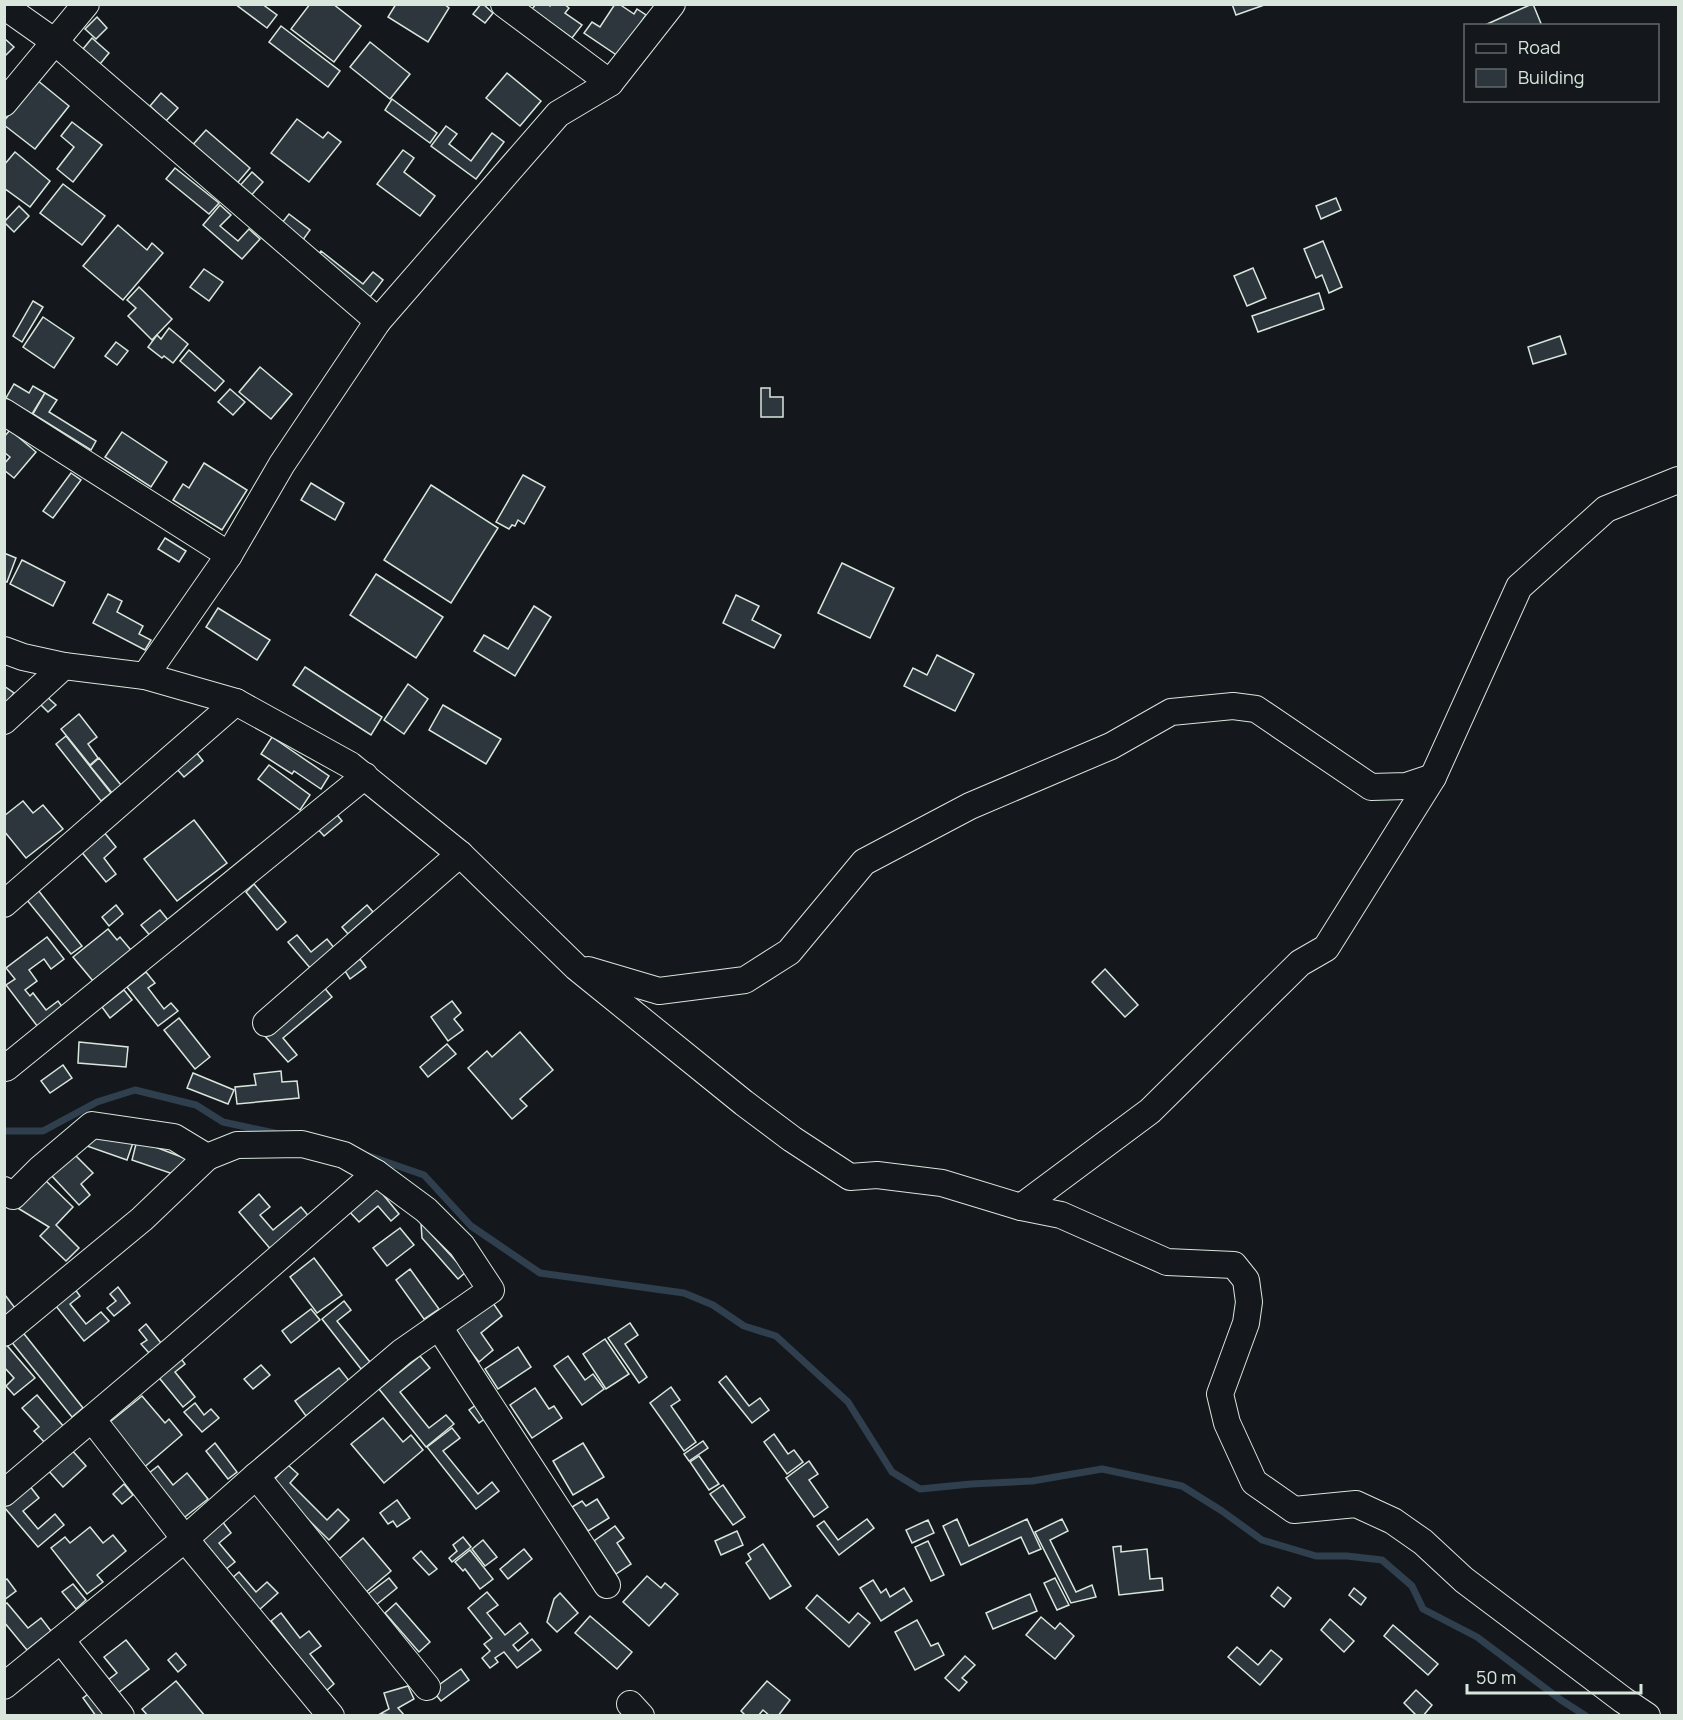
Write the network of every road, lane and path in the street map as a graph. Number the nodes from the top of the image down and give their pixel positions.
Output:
1 (86, 4) edge
2 (504, 4) edge
3 (672, 4) edge
4 (4, 6) edge
5 (55, 42) junction
6 (610, 83) junction
7 (4, 103) edge
8 (378, 321) junction
9 (4, 412) edge
10 (1678, 480) edge
11 (229, 555) junction
12 (4, 650) edge
13 (64, 666) junction
14 (146, 676) junction
15 (236, 702) junction
16 (4, 721) edge
17 (365, 776) junction
18 (1433, 777) junction
19 (460, 854) junction
20 (4, 904) edge
21 (576, 967) junction
22 (266, 1023) dead end
23 (6, 1068) dead end
24 (207, 1157) junction
25 (376, 1173) junction
26 (4, 1190) edge
27 (1021, 1207) junction
28 (439, 1327) junction
29 (4, 1333) edge
30 (92, 1419) junction
31 (256, 1476) junction
32 (4, 1494) edge
33 (185, 1539) junction
34 (607, 1585) dead end
35 (60, 1640) junction
36 (4, 1686) edge
37 (428, 1687) dead end
38 (121, 1716) edge
39 (331, 1716) edge
40 (1647, 1716) edge

1 - 5 street
2 - 6 street
3 - 6 street
4 - 5 street
5 - 7 street
5 - 8 street
6 - 8 street
8 - 11 street
9 - 11 street
10 - 18 street
11 - 14 street
12 - 13 street
13 - 14 street
13 - 16 street
14 - 15 street
15 - 17 street
15 - 20 street
17 - 19 street
17 - 23 street
18 - 21 street
18 - 27 street
19 - 21 street
19 - 22 street
21 - 27 street
24 - 25 street
24 - 26 street
24 - 29 street
25 - 28 street
25 - 30 street
27 - 40 street
28 - 31 street
28 - 34 street
30 - 32 street
30 - 33 street
31 - 33 street
31 - 37 street
33 - 35 street
33 - 39 street
35 - 36 street
35 - 38 street

